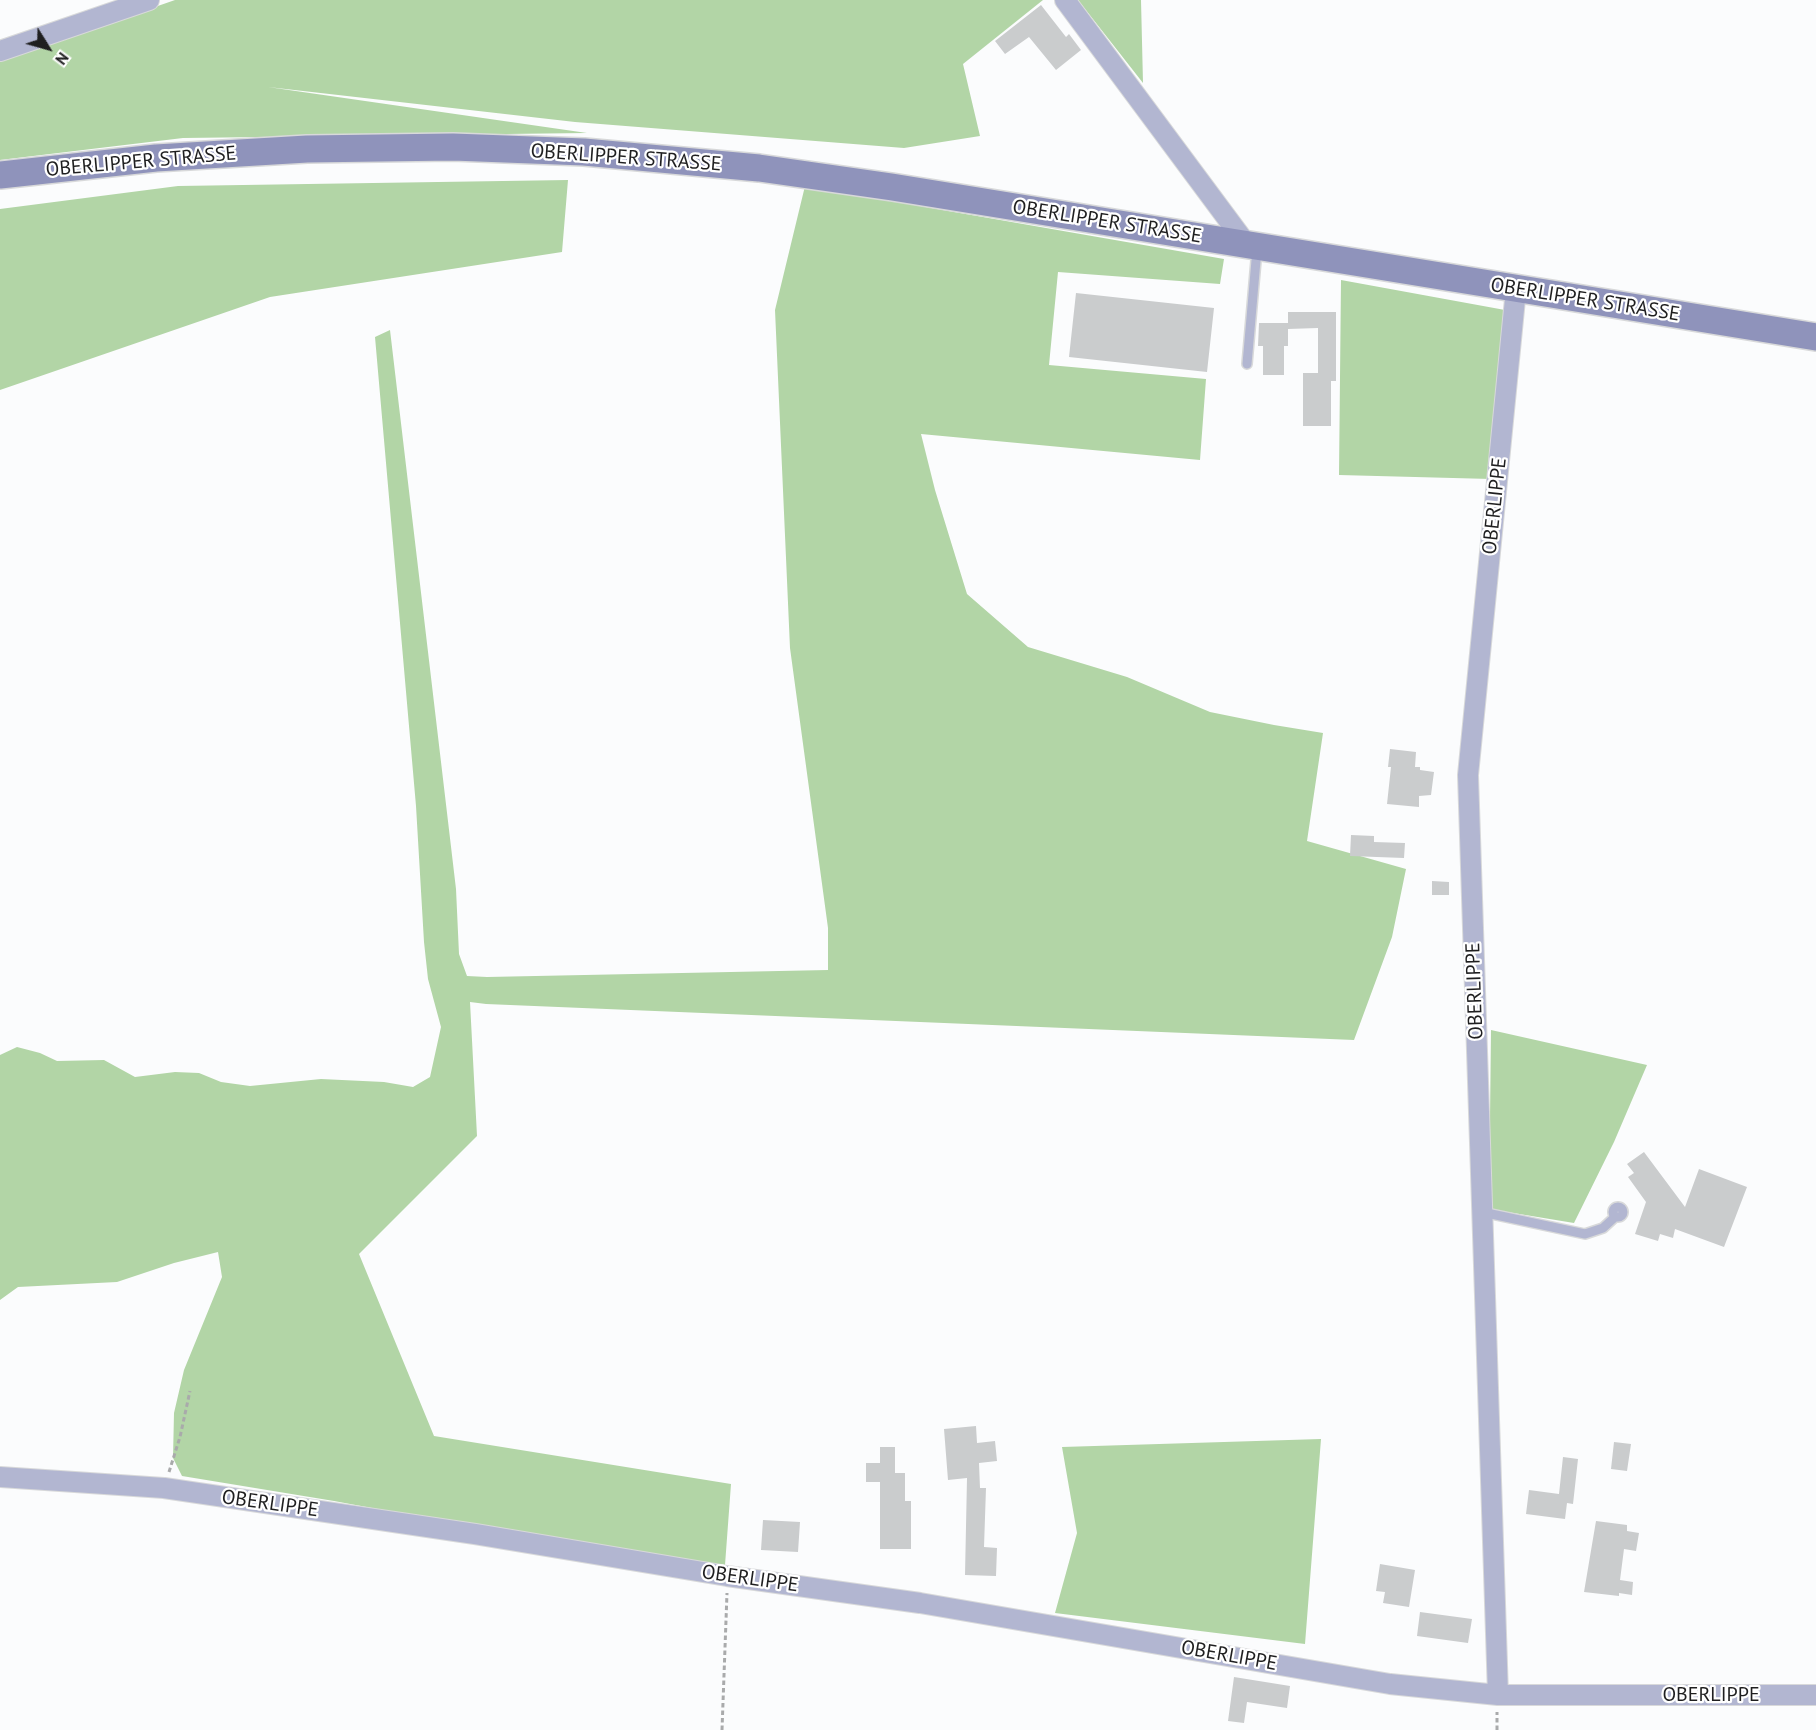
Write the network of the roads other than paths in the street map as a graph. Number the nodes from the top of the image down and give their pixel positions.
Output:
1 (149, 0) edge
2 (1065, 0) edge
3 (0, 51) edge
4 (0, 175) edge
5 (1252, 246) junction
6 (1516, 289) junction
7 (1816, 337) edge
8 (1247, 364) dead end
9 (1482, 1212) junction
10 (1615, 1217) dead end
11 (0, 1477) edge
12 (1498, 1695) junction
13 (1816, 1695) edge

1 - 3 street
2 - 5 street, OBERLIPPER STRASSE
4 - 5 street, OBERLIPPER STRASSE
5 - 6 street, OBERLIPPER STRASSE
5 - 8 lane
6 - 7 street, OBERLIPPER STRASSE
6 - 9 street, OBERLIPPE
9 - 10 lane
9 - 12 street, OBERLIPPE
11 - 12 street, OBERLIPPE
12 - 13 street, OBERLIPPE

